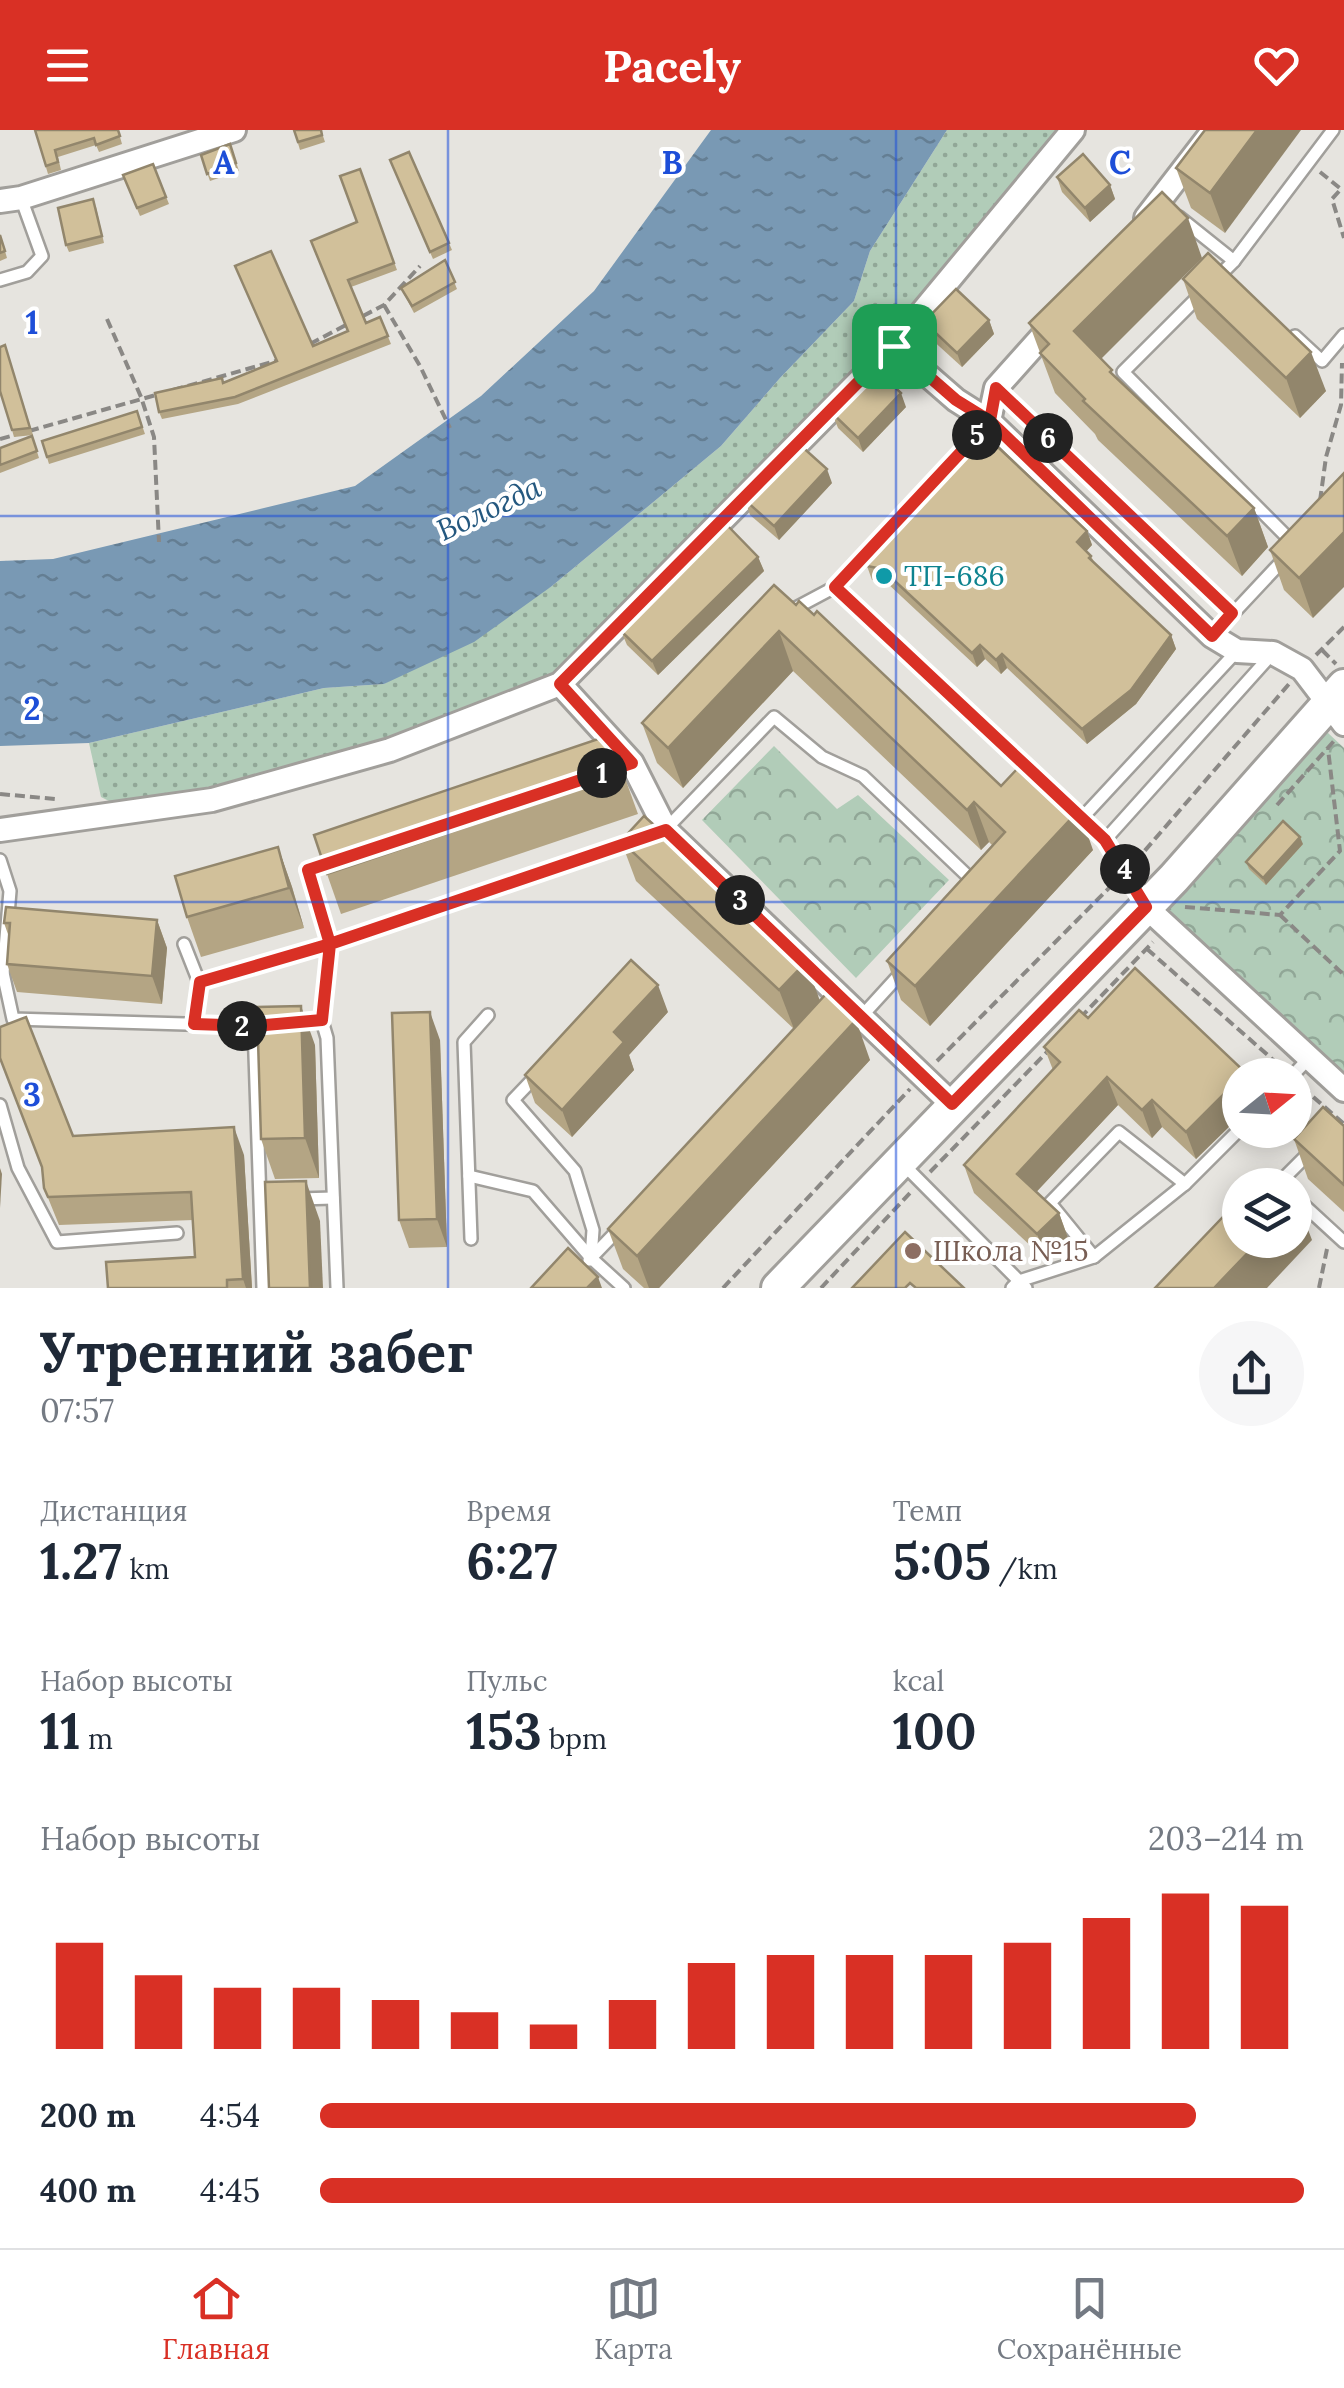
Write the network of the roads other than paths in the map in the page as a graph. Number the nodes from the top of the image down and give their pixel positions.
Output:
1 (234, 130) edge
2 (1072, 130) edge
3 (1214, 130) edge
4 (1333, 130) edge
5 (11, 199) edge
6 (1161, 202) junction
7 (1136, 230) edge
8 (1234, 261) junction
9 (1224, 272) junction
10 (0, 280) edge
11 (1238, 284) edge
12 (1072, 302) edge
13 (1280, 322) edge
14 (1344, 336) edge
15 (894, 346) junction
16 (990, 421) junction
17 (951, 462) edge
18 (899, 518) edge
19 (1316, 526) edge
20 (1296, 546) junction
21 (835, 587) junction
22 (776, 618) edge
23 (1212, 636) junction
24 (1237, 652) junction
25 (1273, 653) junction
26 (560, 684) junction
27 (1339, 705) edge
28 (1082, 818) junction
29 (0, 830) edge
30 (666, 830) junction
31 (1105, 840) junction
32 (344, 858) edge
33 (0, 860) edge
34 (966, 902) edge
35 (1146, 907) junction
36 (184, 944) edge
37 (330, 944) junction
38 (914, 959) edge
39 (2, 973) edge
40 (200, 982) junction
41 (845, 1010) junction
42 (488, 1014) dead end
43 (322, 1020) junction
44 (305, 1022) edge
45 (288, 1023) edge
46 (194, 1024) junction
47 (254, 1026) junction
48 (1310, 1057) joint
49 (540, 1072) edge
50 (1344, 1090) edge
51 (952, 1104) junction
52 (0, 1105) edge
53 (1317, 1146) edge
54 (1222, 1147) edge
55 (898, 1160) junction
56 (1296, 1168) edge
57 (469, 1176) junction
58 (1185, 1184) junction
59 (334, 1198) junction
60 (260, 1200) junction
61 (1312, 1212) edge
62 (631, 1217) edge
63 (177, 1234) dead end
64 (472, 1238) dead end
65 (1344, 1242) edge
66 (1094, 1257) junction
67 (587, 1262) junction
68 (1019, 1286) edge
69 (263, 1288) edge
70 (338, 1288) edge
71 (624, 1288) edge
72 (778, 1288) edge

1 - 5 street
2 - 15 street
3 - 6 street
4 - 8 lane
5 - 10 lane
6 - 7 street
6 - 8 lane
8 - 9 lane
9 - 11 lane
9 - 20 lane
12 - 16 street
13 - 14 lane
15 - 16 street
15 - 26 street
16 - 17 lane
16 - 23 street
18 - 21 lane
19 - 20 lane
20 - 23 lane
21 - 22 lane
21 - 28 lane
23 - 24 street
24 - 25 street
24 - 28 lane
25 - 27 street
25 - 31 lane
26 - 29 street
26 - 30 street
27 - 35 street
28 - 31 lane
30 - 34 lane
30 - 37 lane
30 - 41 street
31 - 35 lane
32 - 37 lane
33 - 39 lane
35 - 48 street
35 - 51 street
36 - 40 lane
37 - 40 lane
37 - 43 lane
38 - 41 lane
39 - 46 lane
40 - 46 lane
41 - 51 street
42 - 57 lane
43 - 44 lane
43 - 59 lane
45 - 47 lane
46 - 47 lane
47 - 60 lane
48 - 50 street
49 - 67 lane
51 - 55 street
52 - 63 lane
53 - 56 lane
54 - 58 lane
55 - 68 lane
55 - 72 street
57 - 64 lane
57 - 67 lane
58 - 66 lane
58 - 66 lane
59 - 60 lane
59 - 70 lane
60 - 69 lane
61 - 65 lane
62 - 67 lane
66 - 68 lane
67 - 71 lane

